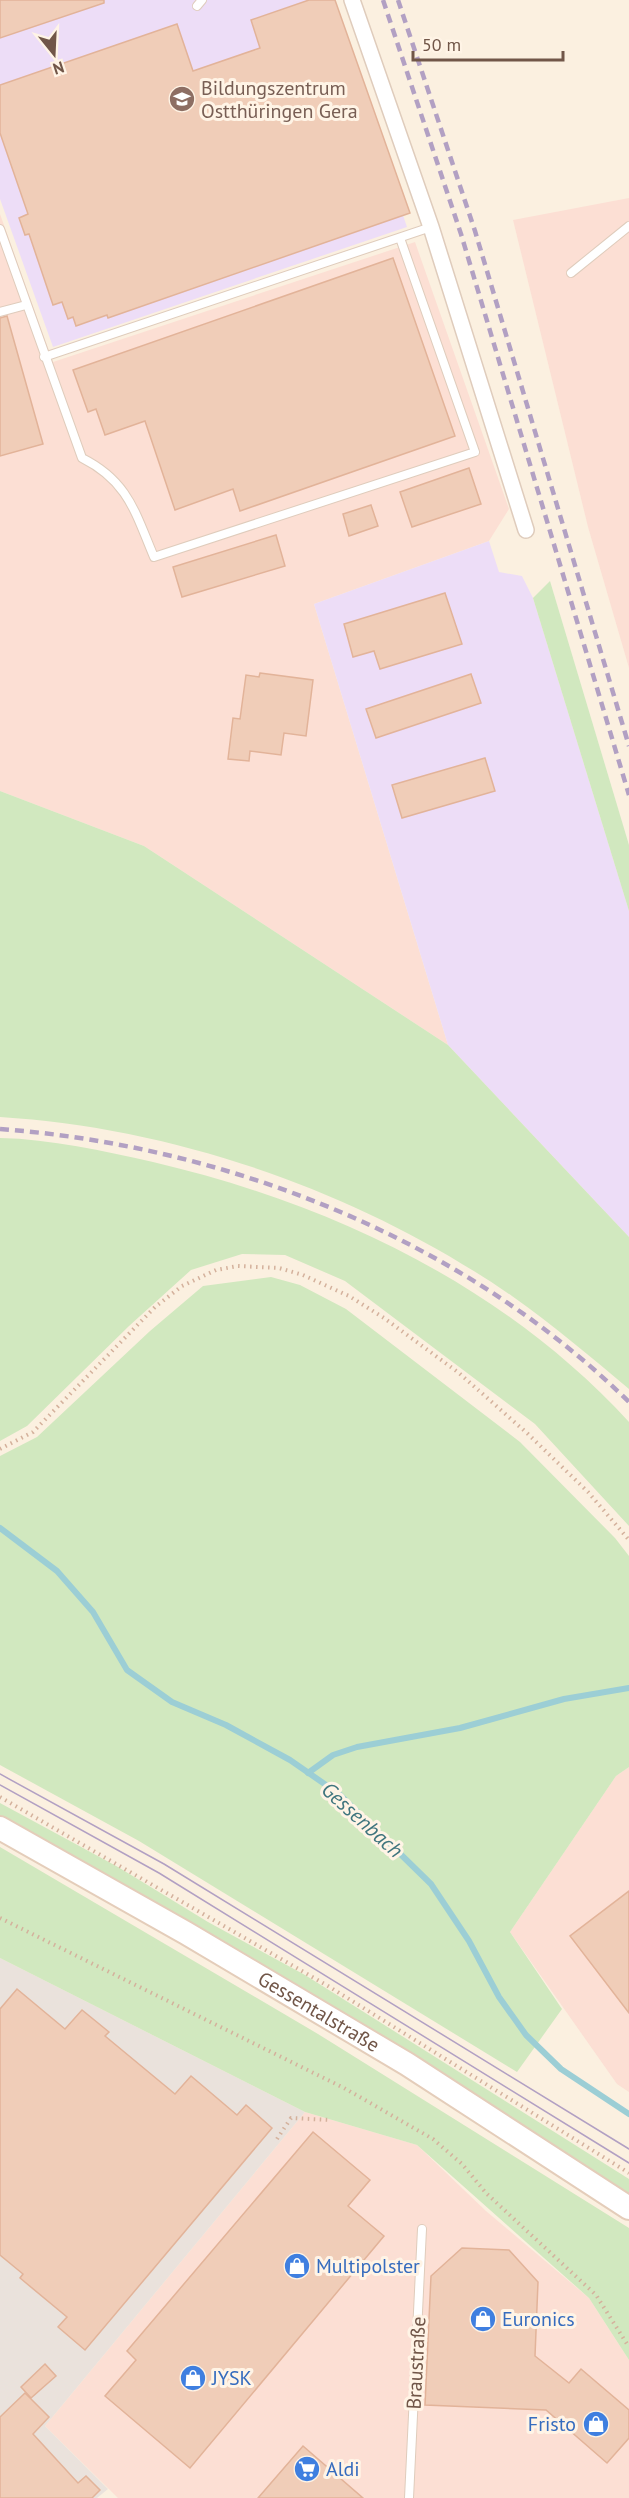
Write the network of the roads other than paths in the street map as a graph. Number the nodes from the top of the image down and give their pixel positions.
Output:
1 (352, 0) edge
2 (629, 226) edge
3 (431, 227) junction
4 (0, 229) edge
5 (400, 238) junction
6 (572, 273) dead end
7 (26, 304) junction
8 (0, 312) edge
9 (44, 357) junction
10 (526, 530) dead end
11 (0, 1828) edge
12 (629, 2208) edge
13 (422, 2229) dead end
14 (409, 2498) edge

1 - 3 street
2 - 6 lane
3 - 5 lane
3 - 10 street
4 - 7 lane
5 - 9 lane
5 - 9 lane
7 - 8 lane
7 - 9 lane
11 - 12 main road, Gessentalstraße
13 - 14 lane, Braustraße

